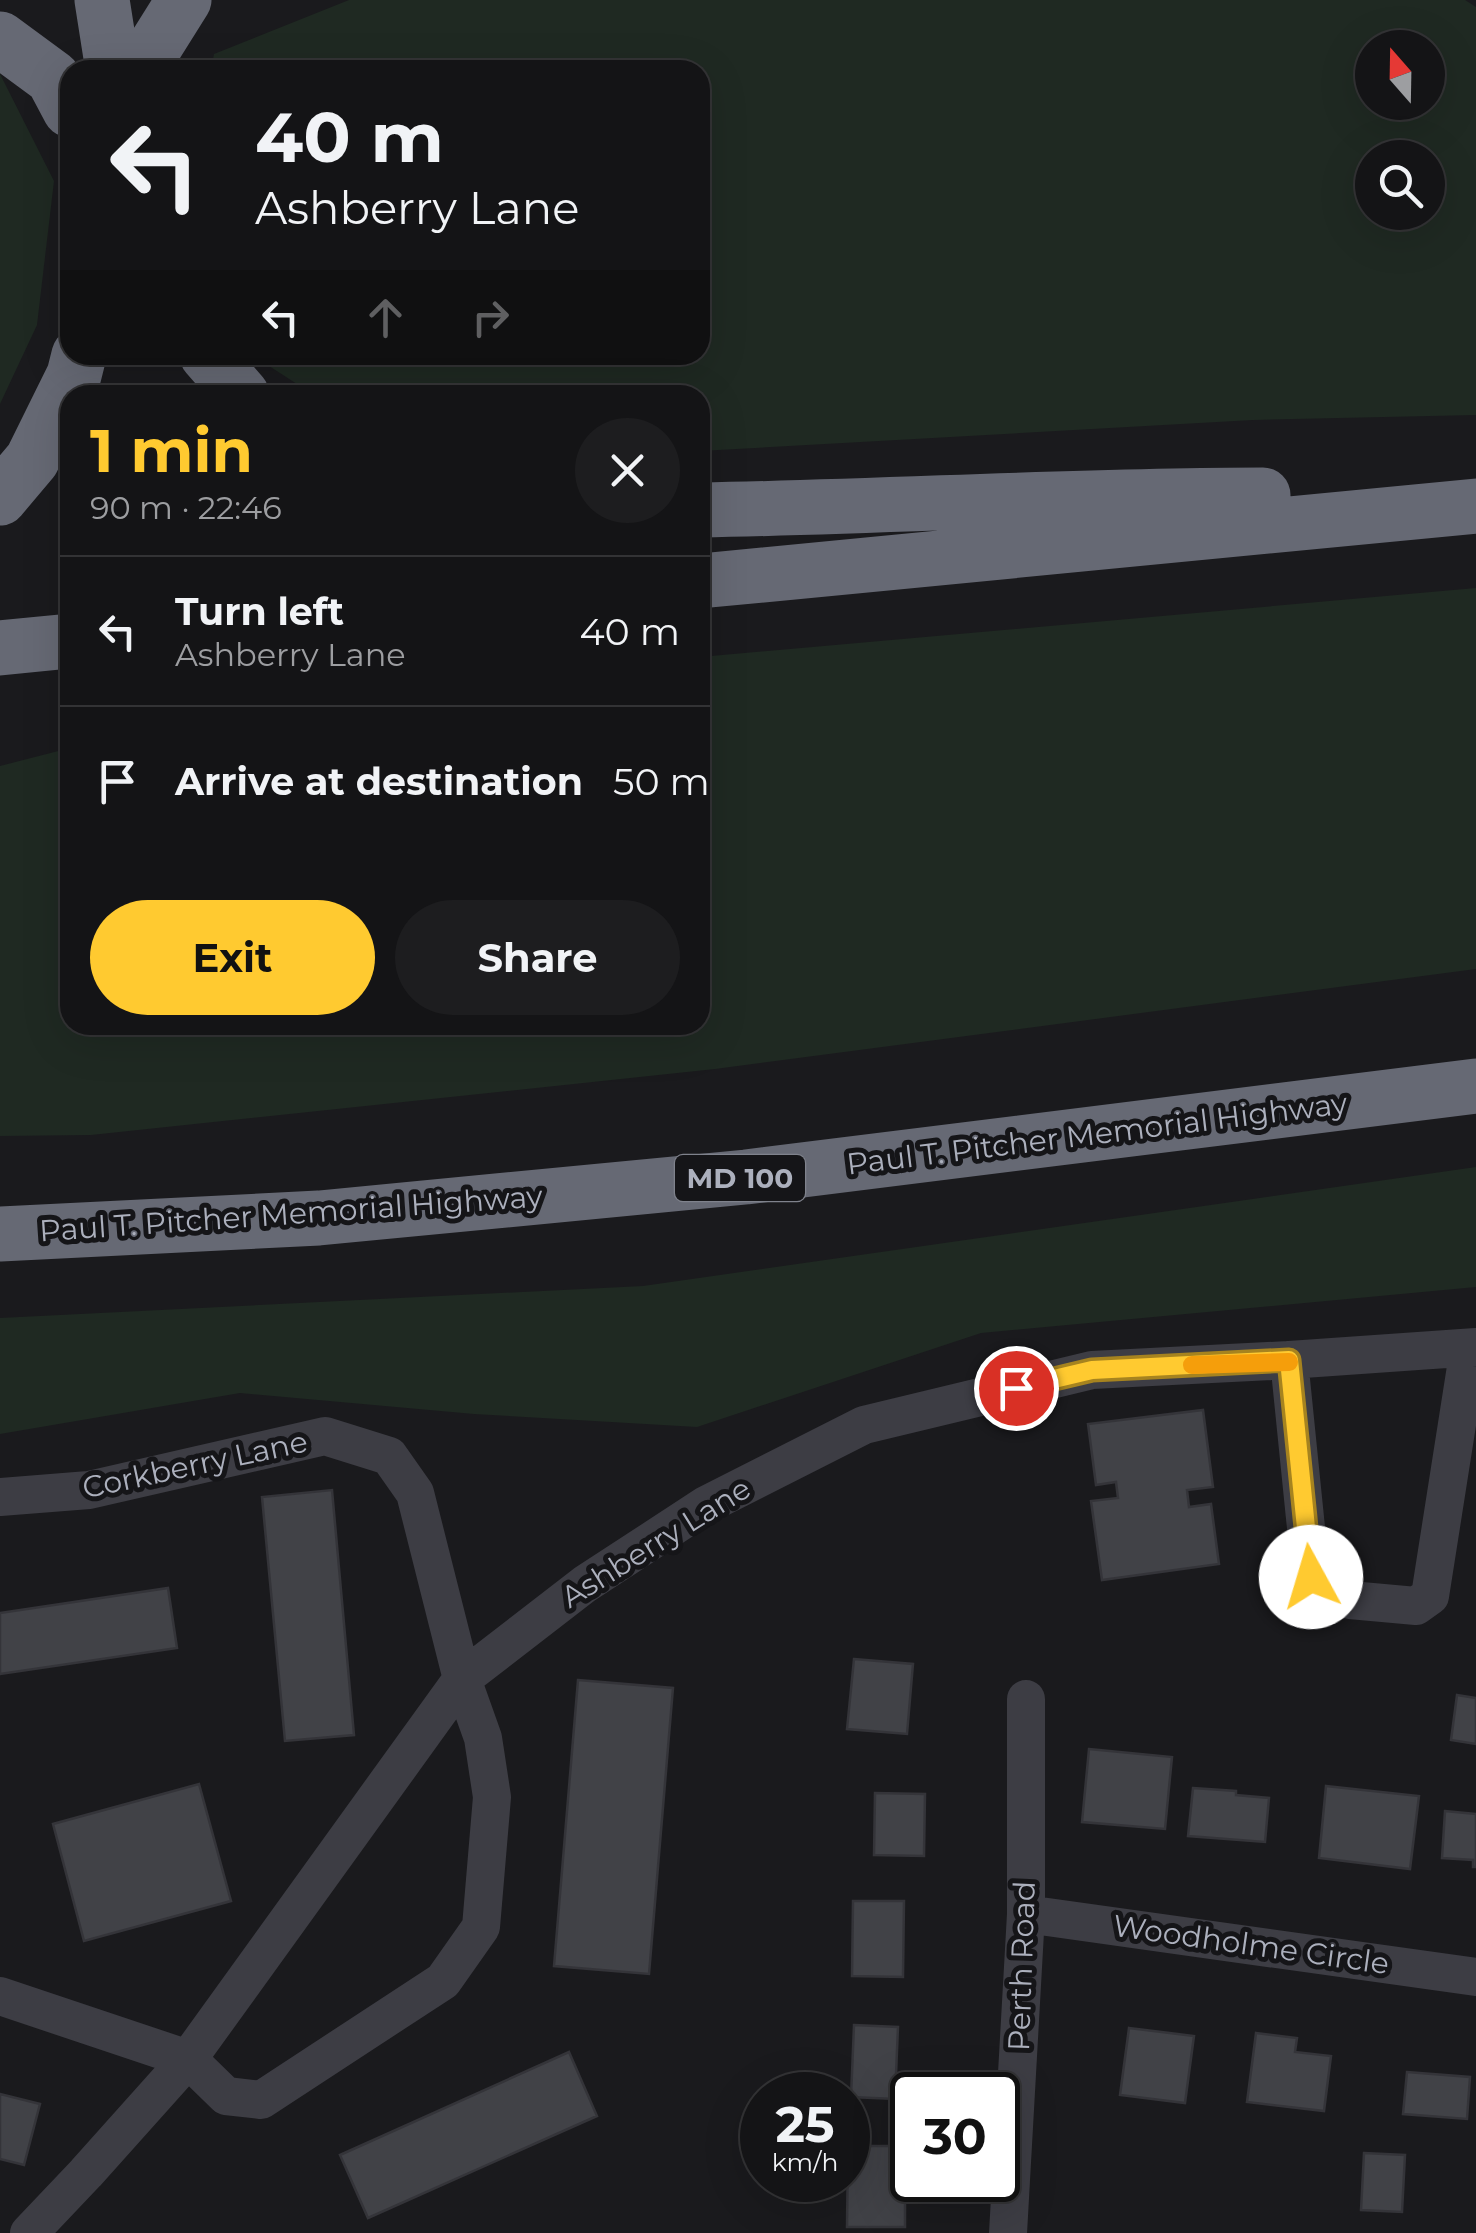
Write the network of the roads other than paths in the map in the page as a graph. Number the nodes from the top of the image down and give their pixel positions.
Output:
1 (73, 0) edge
2 (102, 0) edge
3 (184, 0) edge
4 (0, 38) edge
5 (81, 60) edge
6 (111, 60) edge
7 (147, 60) edge
8 (60, 91) edge
9 (216, 365) edge
10 (233, 385) edge
11 (60, 403) edge
12 (1476, 495) edge
13 (0, 498) edge
14 (1476, 506) edge
15 (710, 510) edge
16 (710, 579) edge
17 (60, 642) edge
18 (0, 648) edge
19 (1476, 1086) edge
20 (746, 1177) junction
21 (0, 1234) edge
22 (0, 1273) edge
23 (1473, 1347) edge
24 (1289, 1360) junction
25 (0, 1497) edge
26 (462, 1679) junction
27 (1026, 1700) dead end
28 (1026, 1914) junction
29 (1476, 1977) edge
30 (0, 1996) edge
31 (188, 2059) junction
32 (86, 2173) junction
33 (29, 2233) edge
34 (44, 2233) edge
35 (1008, 2233) edge

1 - 5 highway
2 - 6 highway
3 - 7 highway
4 - 8 highway
9 - 10 highway
11 - 13 highway
12 - 15 highway
14 - 16 highway
17 - 18 highway
19 - 20 highway, Paul T. Pitcher Memorial Highway / MD 100
20 - 21 highway, Paul T. Pitcher Memorial Highway / MD 100
20 - 22 highway
23 - 24 street, Ashberry Lane
23 - 24 street
24 - 26 street, Ashberry Lane
25 - 26 street, Corkberry Lane
26 - 31 street, Ashberry Lane
26 - 31 street, Corkberry Lane
27 - 28 street, Perth Road
28 - 29 street, Woodholme Circle
28 - 35 street, Perth Road
30 - 31 street
31 - 32 street, Ashberry Lane
32 - 33 street, Ashberry Lane
32 - 34 street, Ashberry Lane

